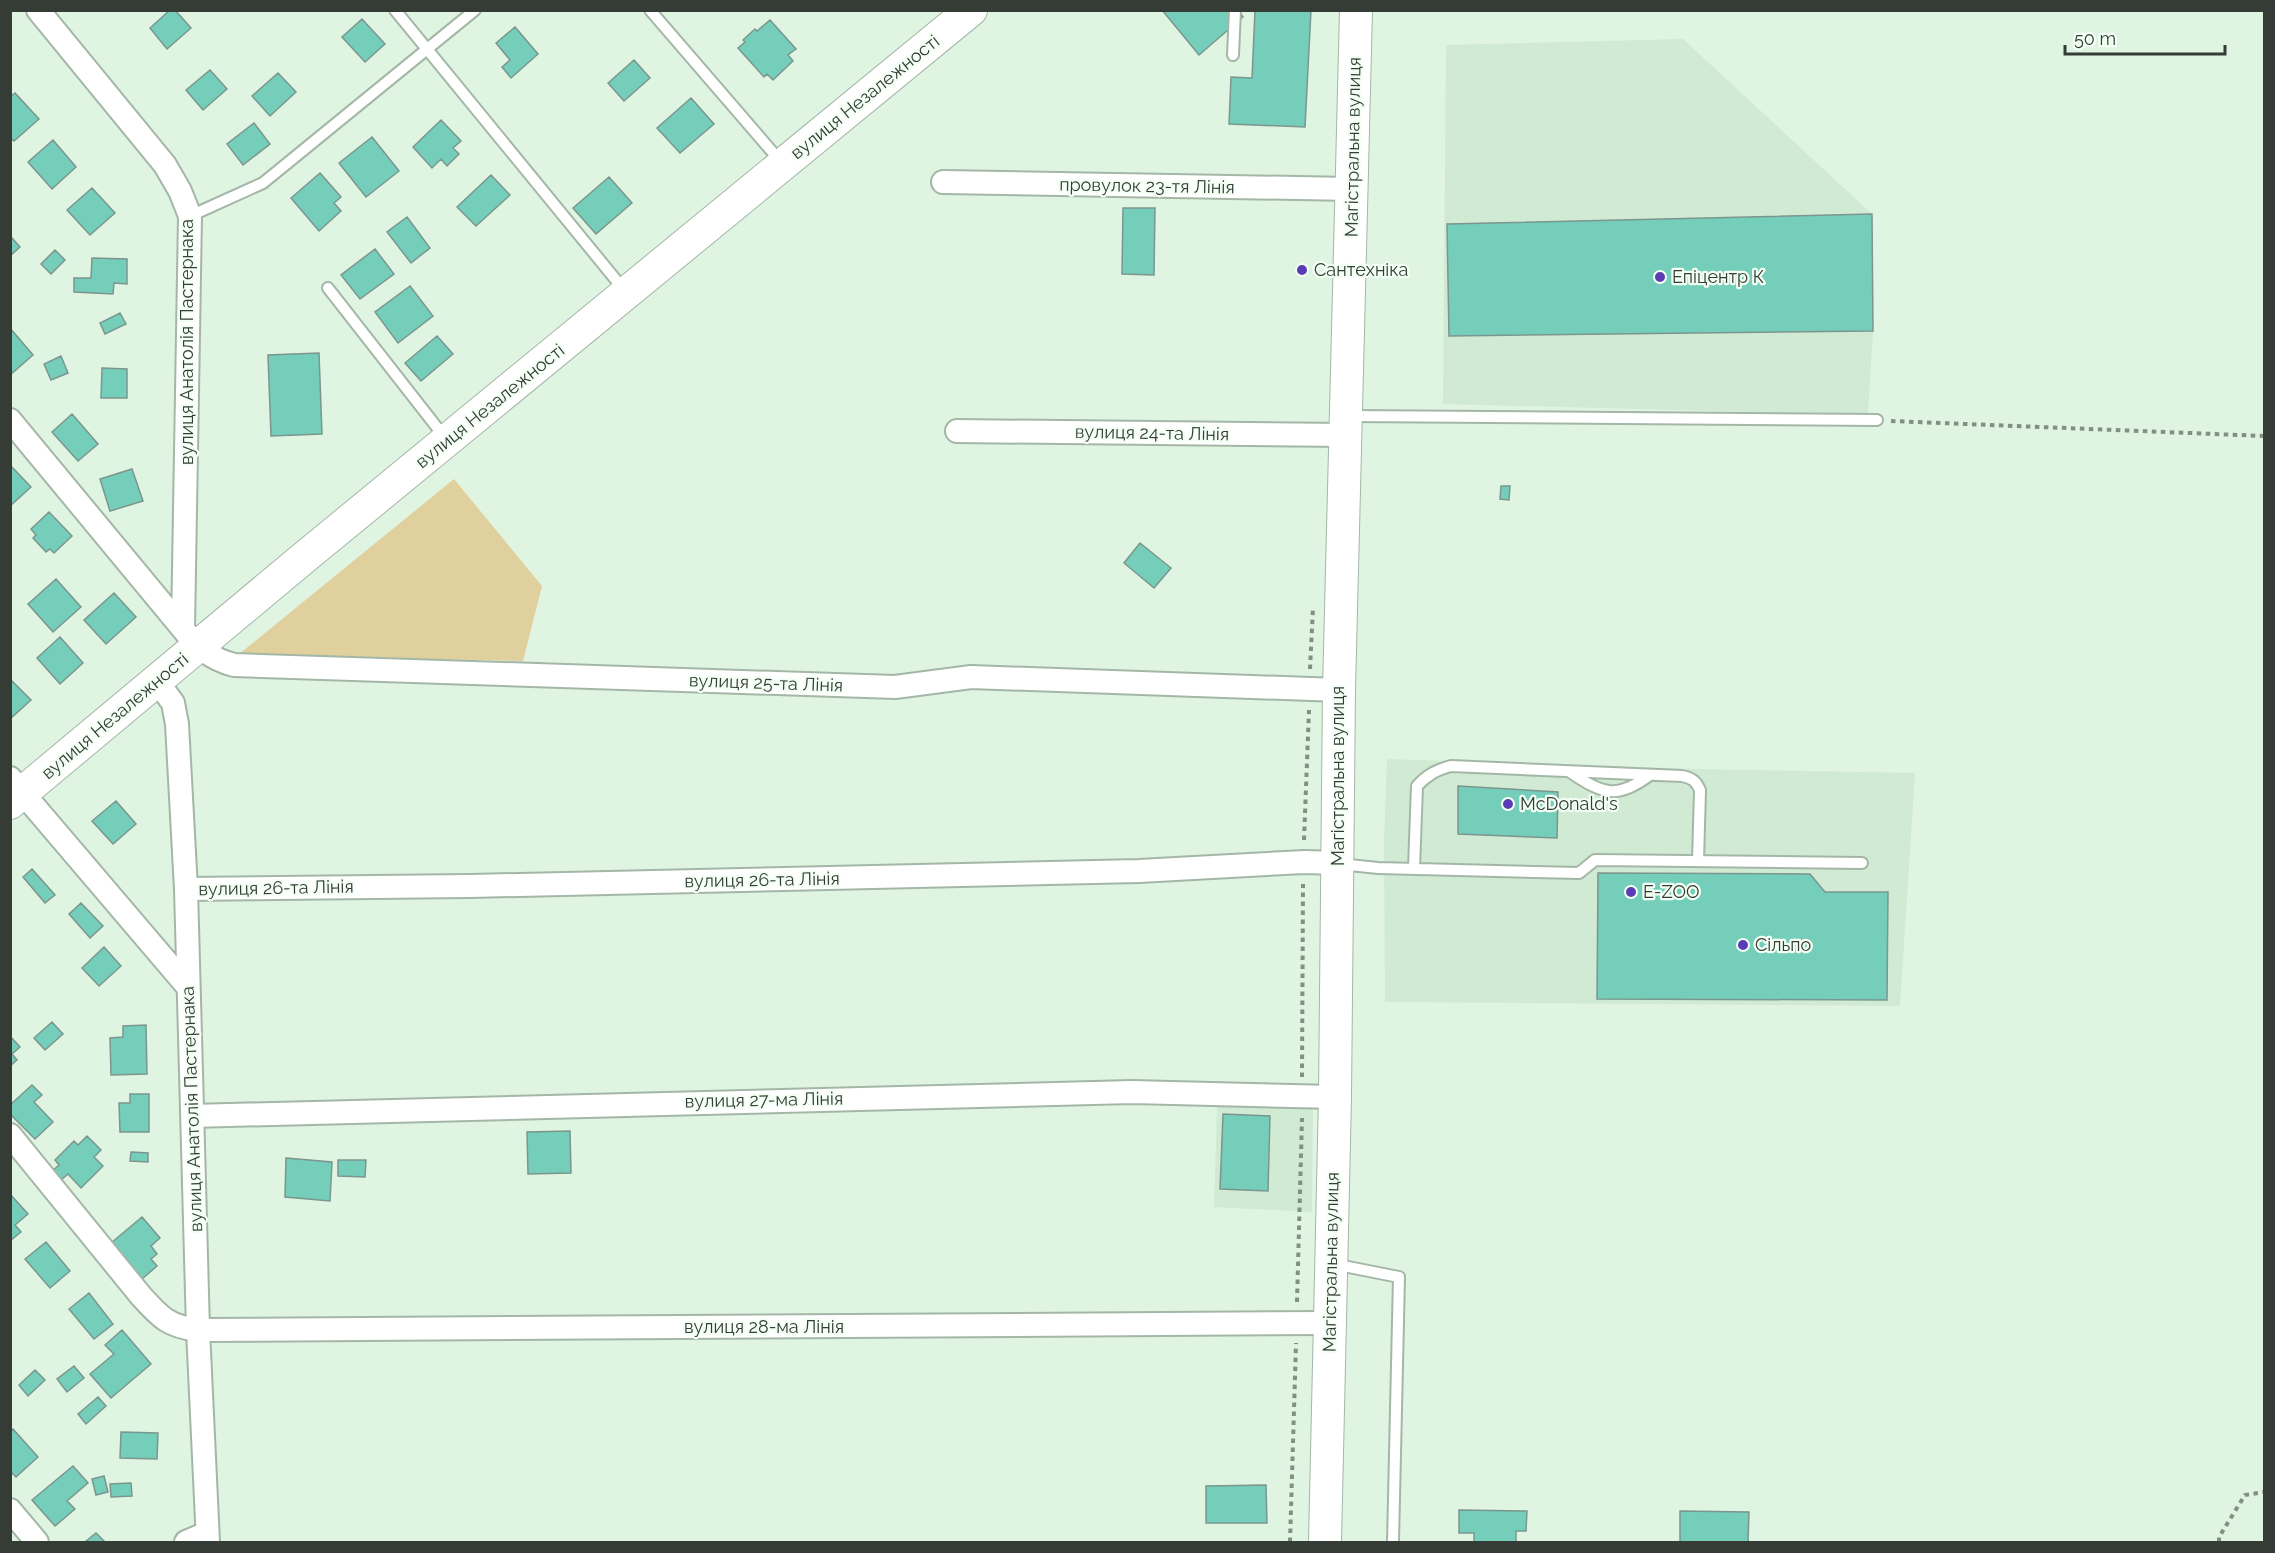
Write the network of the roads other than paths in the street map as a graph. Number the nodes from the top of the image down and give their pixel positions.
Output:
1 (38, 10) edge
2 (395, 10) edge
3 (475, 10) edge
4 (650, 10) edge
5 (971, 10) edge
6 (1235, 10) edge
7 (1356, 10) edge
8 (425, 50) junction
9 (1233, 56) dead end
10 (783, 165) junction
11 (943, 182) dead end
12 (1352, 189) junction
13 (190, 216) junction
14 (328, 288) dead end
15 (628, 293) junction
16 (10, 420) edge
17 (1877, 420) road end
18 (1346, 425) junction
19 (957, 431) dead end
20 (447, 441) junction
21 (190, 638) junction
22 (157, 681) junction
23 (1339, 690) junction
24 (1568, 771) junction
25 (1650, 775) junction
26 (15, 791) edge
27 (1698, 861) junction
28 (1862, 863) dead end
29 (1338, 864) junction
30 (1414, 868) junction
31 (186, 889) junction
32 (188, 987) junction
33 (1335, 1097) junction
34 (192, 1116) junction
35 (10, 1135) edge
36 (1332, 1263) junction
37 (1330, 1323) junction
38 (198, 1330) junction
39 (10, 1510) edge
40 (208, 1538) edge
41 (37, 1542) edge
42 (186, 1542) edge
43 (1325, 1542) edge
44 (1393, 1542) edge

1 - 13 street, вулиця Анатолія Пастернака
2 - 8 lane
3 - 8 lane
4 - 10 lane
5 - 10 main road, вулиця Незалежності
6 - 9 lane
7 - 12 main road, Магістральна вулиця
8 - 13 lane
8 - 15 lane
10 - 15 main road, вулиця Незалежності
11 - 12 street, провулок 23-тя Лінія
12 - 18 main road, Магістральна вулиця
13 - 21 street, вулиця Анатолія Пастернака
14 - 20 lane
15 - 20 main road, вулиця Незалежності
16 - 21 street
17 - 18 lane
18 - 19 street, вулиця 24-та Лінія
18 - 23 main road, Магістральна вулиця
20 - 21 main road, вулиця Незалежності
21 - 22 main road, вулиця Незалежності
21 - 23 street, вулиця 25-та Лінія
22 - 26 main road, вулиця Незалежності
22 - 31 street, вулиця Анатолія Пастернака
23 - 29 main road, Магістральна вулиця
24 - 25 lane
24 - 25 lane
24 - 30 lane
25 - 27 lane
26 - 32 street
27 - 28 lane
27 - 30 lane
29 - 30 lane
29 - 31 street, вулиця 26-та Лінія
29 - 33 main road, Магістральна вулиця
31 - 32 street, вулиця Анатолія Пастернака
32 - 34 street, вулиця Анатолія Пастернака
33 - 34 street, вулиця 27-ма Лінія
33 - 36 main road, Магістральна вулиця
34 - 38 street, вулиця Анатолія Пастернака
35 - 38 street, вулиця 28-ма Лінія
36 - 37 main road, Магістральна вулиця
36 - 44 lane
37 - 38 street, вулиця 28-ма Лінія
37 - 43 main road, Магістральна вулиця
38 - 40 street, вулиця Анатолія Пастернака
39 - 41 street
40 - 42 street

